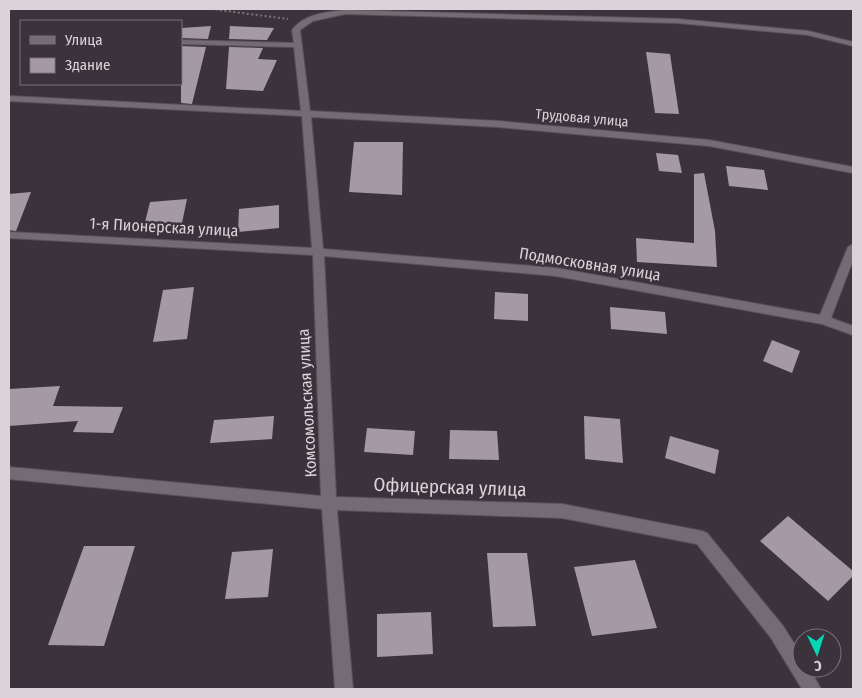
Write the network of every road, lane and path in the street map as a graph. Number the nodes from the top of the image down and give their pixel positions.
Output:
1 (211, 9) edge
2 (300, 24) junction
3 (182, 42) edge
4 (853, 44) edge
5 (298, 45) junction
6 (9, 98) edge
7 (306, 115) junction
8 (853, 170) edge
9 (9, 235) edge
10 (853, 247) edge
11 (318, 252) junction
12 (824, 320) junction
13 (853, 331) edge
14 (9, 473) edge
15 (329, 503) junction
16 (344, 689) edge
17 (812, 689) edge

1 - 2 path
2 - 4 street
2 - 5 street, Комсомольская улица
3 - 5 street
5 - 7 street, Комсомольская улица
6 - 7 street
7 - 8 street, Трудовая улица
7 - 11 street, Комсомольская улица
9 - 11 street, 1-я Пионерская улица
10 - 12 street
11 - 12 street, Подмосковная улица
11 - 15 street, Комсомольская улица
12 - 13 street, Подмосковная улица
14 - 15 street, Офицерская улица
15 - 16 street, Комсомольская улица
15 - 17 street, Офицерская улица

